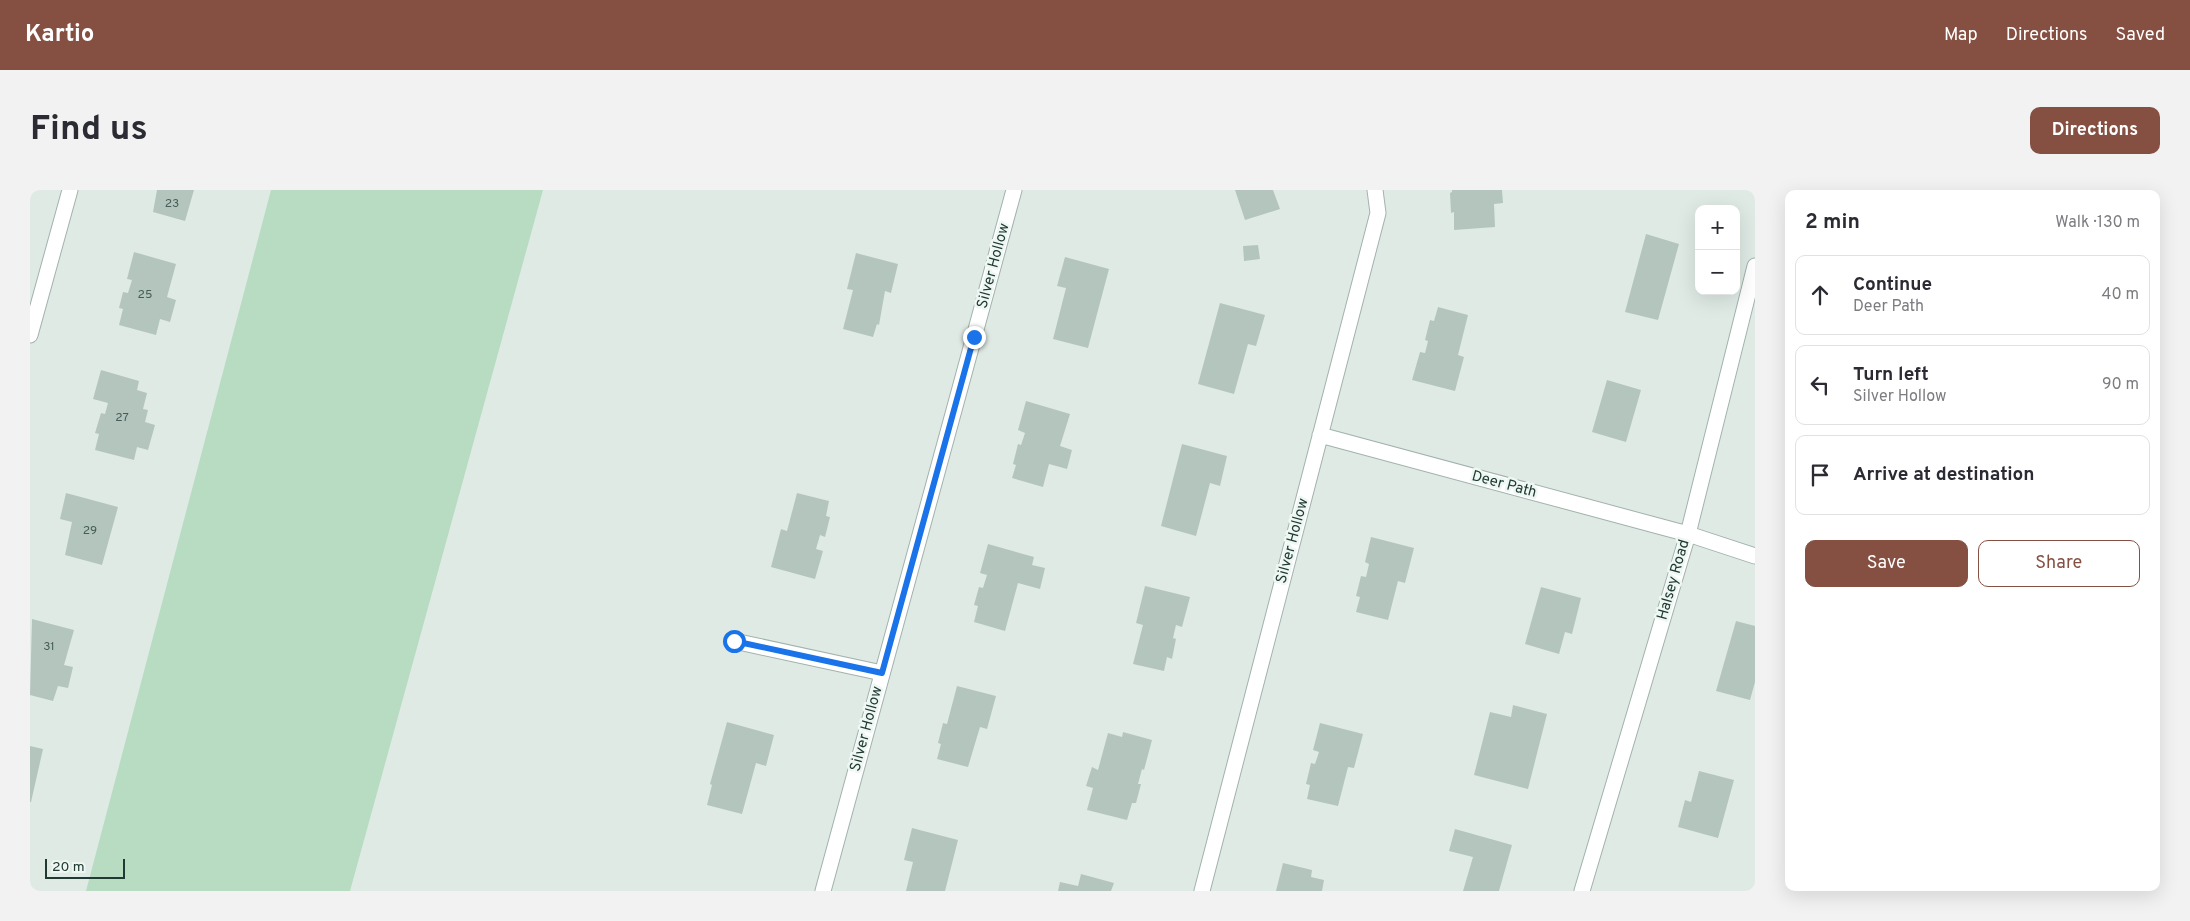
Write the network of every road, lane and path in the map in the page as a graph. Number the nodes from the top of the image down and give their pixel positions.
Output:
1 (70, 190) edge
2 (1014, 190) edge
3 (1374, 190) edge
4 (1755, 266) edge
5 (30, 335) edge
6 (1320, 435) junction
7 (1688, 534) junction
8 (1755, 556) edge
9 (734, 641) dead end
10 (882, 673) junction
11 (823, 891) edge
12 (1202, 891) edge
13 (1582, 891) edge

1 - 5 street
2 - 10 street, Silver Hollow
3 - 6 street, Silver Hollow
4 - 7 street, Halsey Road
6 - 7 street, Deer Path
6 - 12 street, Silver Hollow
7 - 8 street, Deer Path
7 - 13 street, Halsey Road
9 - 10 street
10 - 11 street, Silver Hollow

